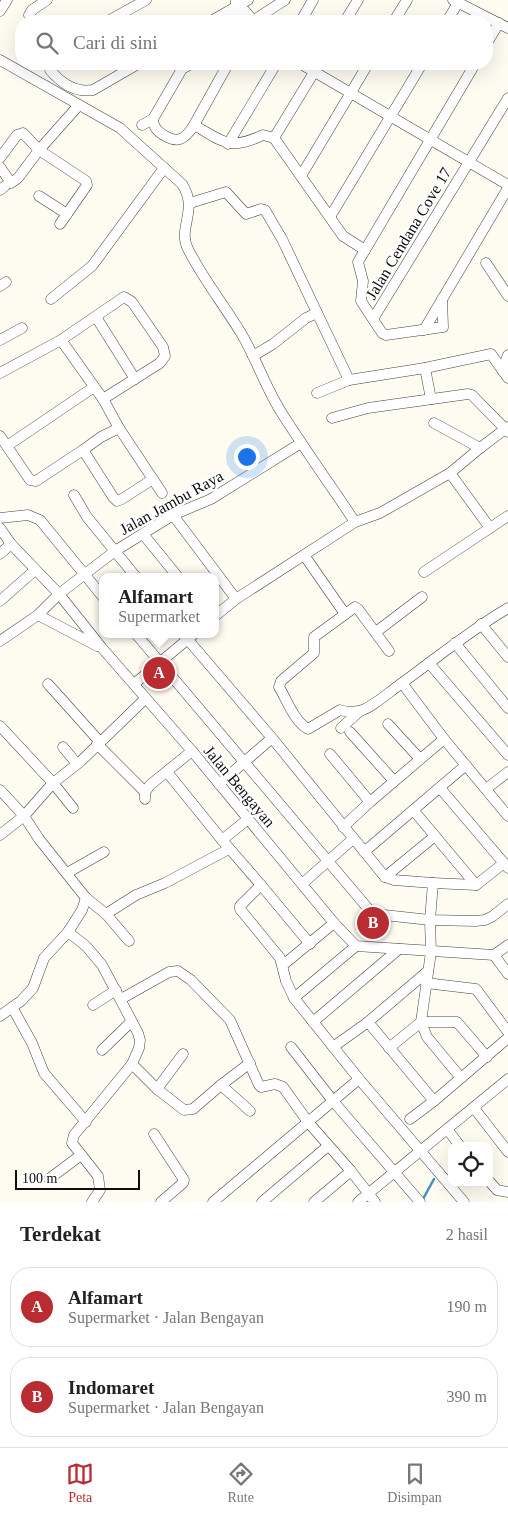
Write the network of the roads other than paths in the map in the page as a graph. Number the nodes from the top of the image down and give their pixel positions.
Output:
1 (7, 0) edge
2 (47, 0) edge
3 (146, 0) edge
4 (248, 0) edge
5 (285, 0) edge
6 (313, 0) edge
7 (358, 0) edge
8 (407, 0) edge
9 (456, 1) edge
10 (236, 3) edge
11 (0, 12) edge
12 (30, 15) edge
13 (119, 15) edge
14 (219, 15) edge
15 (246, 15) edge
16 (257, 15) edge
17 (304, 15) edge
18 (349, 15) edge
19 (398, 15) edge
20 (450, 15) edge
21 (483, 15) edge
22 (503, 25) edge
23 (493, 36) edge
24 (0, 60) edge
25 (15, 68) edge
26 (18, 70) edge
27 (50, 70) edge
28 (128, 70) edge
29 (182, 70) edge
30 (225, 70) edge
31 (272, 70) edge
32 (316, 70) edge
33 (320, 70) edge
34 (364, 70) edge
35 (418, 70) edge
36 (471, 70) edge
37 (351, 93) junction
38 (508, 98) edge
39 (79, 104) junction
40 (390, 116) junction
41 (153, 119) junction
42 (142, 125) dead end
43 (194, 125) junction
44 (238, 127) junction
45 (274, 138) junction
46 (430, 139) junction
47 (251, 141) junction
48 (228, 144) junction
49 (39, 150) junction
50 (0, 158) edge
51 (469, 162) junction
52 (0, 167) edge
53 (164, 168) junction
54 (301, 176) junction
55 (508, 187) edge
56 (39, 196) dead end
57 (190, 203) junction
58 (68, 214) junction
59 (330, 217) junction
60 (60, 224) dead end
61 (365, 250) junction
62 (486, 263) dead end
63 (508, 296) edge
64 (51, 299) dead end
65 (442, 299) junction
66 (317, 313) junction
67 (96, 317) junction
68 (373, 319) junction
69 (22, 328) dead end
70 (424, 330) junction
71 (0, 340) edge
72 (60, 340) junction
73 (508, 355) edge
74 (253, 356) junction
75 (425, 368) junction
76 (0, 374) edge
77 (505, 374) edge
78 (135, 379) junction
79 (349, 380) junction
80 (94, 387) junction
81 (317, 393) dead end
82 (431, 398) junction
83 (103, 399) junction
84 (332, 418) dead end
85 (434, 423) dead end
86 (119, 428) junction
87 (507, 429) edge
88 (0, 436) edge
89 (301, 443) junction
90 (7, 446) junction
91 (480, 448) junction
92 (83, 450) junction
93 (450, 473) junction
94 (152, 479) junction
95 (162, 493) dead end
96 (74, 495) dead end
97 (173, 515) junction
98 (508, 516) edge
99 (0, 518) edge
100 (356, 522) junction
101 (0, 528) edge
102 (490, 528) junction
103 (143, 534) junction
104 (11, 544) junction
105 (115, 551) junction
106 (0, 554) edge
107 (304, 555) junction
108 (35, 570) junction
109 (424, 572) dead end
110 (133, 573) edge
111 (175, 573) edge
112 (216, 573) edge
113 (84, 575) junction
114 (219, 576) edge
115 (99, 592) edge
116 (59, 594) junction
117 (422, 596) dead end
118 (236, 599) junction
119 (0, 601) edge
120 (508, 608) edge
121 (219, 613) edge
122 (345, 614) junction
123 (38, 615) junction
124 (481, 624) junction
125 (376, 632) junction
126 (139, 638) edge
127 (186, 638) edge
128 (190, 638) edge
129 (0, 641) edge
130 (455, 644) junction
131 (102, 648) junction
132 (389, 651) dead end
133 (508, 657) edge
134 (161, 663) junction
135 (429, 663) junction
136 (402, 683) junction
137 (48, 684) dead end
138 (134, 684) junction
139 (146, 698) junction
140 (508, 708) edge
141 (360, 711) junction
142 (388, 724) dead end
143 (0, 726) edge
144 (272, 738) junction
145 (444, 739) junction
146 (99, 743) junction
147 (63, 747) dead end
148 (192, 751) junction
149 (330, 754) dead end
150 (508, 755) edge
151 (420, 759) junction
152 (245, 762) junction
153 (77, 764) junction
154 (466, 765) junction
155 (168, 772) junction
156 (508, 772) edge
157 (394, 781) junction
158 (53, 783) junction
159 (219, 784) junction
160 (440, 788) junction
161 (486, 789) junction
162 (0, 790) edge
163 (370, 802) junction
164 (73, 808) dead end
165 (414, 811) junction
166 (507, 814) edge
167 (24, 816) junction
168 (248, 819) junction
169 (343, 827) junction
170 (0, 835) edge
171 (435, 836) junction
172 (353, 839) junction
173 (222, 840) junction
174 (229, 849) junction
175 (104, 852) dead end
176 (364, 852) junction
177 (327, 861) junction
178 (506, 866) edge
179 (66, 873) junction
180 (386, 877) junction
181 (433, 883) junction
182 (302, 884) junction
183 (261, 885) junction
184 (476, 885) junction
185 (86, 898) junction
186 (508, 904) edge
187 (106, 914) junction
188 (430, 920) junction
189 (334, 923) junction
190 (68, 932) junction
191 (129, 941) dead end
192 (310, 944) junction
193 (508, 945) edge
194 (356, 946) junction
195 (398, 949) junction
196 (430, 952) junction
197 (494, 955) junction
198 (283, 965) junction
199 (428, 971) junction
200 (508, 974) edge
201 (426, 983) junction
202 (119, 994) junction
203 (294, 998) junction
204 (93, 1005) dead end
205 (12, 1007) junction
206 (0, 1016) edge
207 (131, 1022) junction
208 (313, 1022) junction
209 (368, 1022) junction
210 (421, 1022) junction
211 (508, 1032) edge
212 (508, 1038) edge
213 (291, 1047) dead end
214 (333, 1047) junction
215 (389, 1048) junction
216 (102, 1050) dead end
217 (183, 1054) dead end
218 (487, 1057) junction
219 (250, 1063) junction
220 (132, 1064) junction
221 (461, 1078) junction
222 (359, 1079) junction
223 (506, 1084) edge
224 (221, 1085) junction
225 (157, 1089) junction
226 (434, 1101) junction
227 (333, 1102) junction
228 (474, 1108) junction
229 (250, 1111) dead end
230 (410, 1119) dead end
231 (86, 1122) junction
232 (308, 1122) junction
233 (447, 1129) junction
234 (154, 1134) dead end
235 (457, 1142) edge
236 (328, 1146) junction
237 (420, 1151) junction
238 (508, 1152) edge
239 (80, 1154) junction
240 (351, 1171) junction
241 (396, 1172) junction
242 (48, 1179) dead end
243 (493, 1186) edge
244 (508, 1192) edge
245 (368, 1194) junction
246 (92, 1202) edge
247 (162, 1202) edge
248 (213, 1202) edge
249 (262, 1202) edge
250 (314, 1202) edge
251 (358, 1202) edge
252 (376, 1202) edge
253 (420, 1202) edge
254 (464, 1202) edge

1 - 11 street
2 - 12 street
3 - 13 street
4 - 10 street
5 - 16 street
6 - 17 street
7 - 18 street
8 - 19 street
9 - 20 street
9 - 21 street
10 - 14 street
10 - 15 street
22 - 23 street
24 - 25 street
26 - 39 street
27 - 28 street
29 - 41 street
30 - 43 street
31 - 44 street
32 - 45 street
33 - 37 street
34 - 37 street
35 - 40 street
36 - 46 street
37 - 40 street
37 - 54 street
38 - 51 street, Jalan Cendana Cove 17
39 - 49 street
39 - 53 street
40 - 46 street
40 - 59 street
41 - 42 street
41 - 43 street
43 - 48 street
44 - 47 street
44 - 48 street
45 - 47 street
45 - 54 street
46 - 51 street
46 - 61 street
47 - 48 street
49 - 50 street
49 - 52 street
49 - 58 street
51 - 55 street
51 - 68 street, Jalan Cendana Cove 17
53 - 57 street
53 - 64 street
54 - 59 street
55 - 65 street
56 - 58 street
57 - 66 street
57 - 74 street
58 - 60 street
59 - 61 street
61 - 68 street
62 - 63 street
65 - 70 street
65 - 70 street
66 - 74 street
66 - 79 street
67 - 72 street
67 - 78 street
67 - 78 street
68 - 70 street
69 - 71 street
72 - 76 street
72 - 80 street
73 - 77 street
74 - 89 street
75 - 77 street
75 - 79 street
75 - 82 street
78 - 83 street
79 - 81 street
80 - 83 street
80 - 90 street
82 - 84 street
82 - 87 street
83 - 86 street
85 - 91 street
86 - 92 street
86 - 94 street
87 - 91 street
88 - 90 street
89 - 97 street, Jalan Jambu Raya
89 - 100 street
90 - 92 street
91 - 93 street
92 - 94 street
93 - 100 street
93 - 102 street
94 - 95 street
96 - 105 street
97 - 103 street, Jalan Jambu Raya
97 - 112 street
98 - 102 street
99 - 113 street
100 - 107 street
101 - 104 street, Jalan Bengayan
102 - 109 street
103 - 105 street, Jalan Jambu Raya
103 - 111 street
104 - 106 street
104 - 108 street, Jalan Bengayan
105 - 110 street
105 - 113 street, Jalan Jambu Raya
107 - 118 street
107 - 122 street
108 - 116 street, Jalan Bengayan
108 - 119 street
113 - 115 street
113 - 116 street, Jalan Jambu Raya
114 - 118 street
116 - 123 street, Jalan Jambu Raya
116 - 131 street, Jalan Bengayan
117 - 125 street
118 - 121 street
120 - 124 street
122 - 125 street
122 - 141 street
123 - 129 street, Jalan Jambu Raya
123 - 131 street
124 - 130 street
124 - 133 street
125 - 132 street
126 - 134 street
127 - 134 street
128 - 144 street
130 - 135 street
130 - 140 street
131 - 138 street, Jalan Bengayan
134 - 138 street
134 - 152 street
135 - 136 street
135 - 150 street
136 - 141 street
136 - 145 street
137 - 146 street
138 - 139 street, Jalan Bengayan
139 - 146 street
139 - 148 street, Jalan Bengayan
141 - 157 street
142 - 151 street
143 - 158 street
144 - 152 street
144 - 169 street
145 - 151 street
145 - 154 street
146 - 153 street
146 - 155 street
147 - 153 street
148 - 155 street
148 - 159 street, Jalan Bengayan
149 - 163 street
151 - 157 street
152 - 159 street
152 - 177 street
153 - 158 street
154 - 160 street
154 - 161 street
155 - 173 street
156 - 161 street
157 - 163 street
158 - 164 street
158 - 167 street
159 - 168 street, Jalan Bengayan
160 - 165 street
160 - 178 street
161 - 166 street
162 - 167 street
163 - 169 street
165 - 171 street
165 - 176 street
167 - 170 street
167 - 179 street
168 - 173 street
168 - 182 street, Jalan Bengayan
169 - 172 street
171 - 180 street
171 - 184 street
172 - 176 street
172 - 177 street
173 - 174 street
174 - 183 street
174 - 187 street
175 - 179 street
176 - 180 street
177 - 182 street
177 - 188 street
178 - 184 street
179 - 185 street
180 - 181 street
181 - 184 street
181 - 188 street
182 - 189 street, Jalan Bengayan
183 - 192 street
183 - 198 street
185 - 187 street
185 - 190 street
186 - 188 street
187 - 191 street
188 - 196 street
189 - 192 street
189 - 194 street, Jalan Bengayan
190 - 202 street
190 - 205 street
192 - 198 street
193 - 197 street
194 - 195 street
194 - 203 street
195 - 196 street
195 - 208 street
196 - 197 street
196 - 199 street
197 - 200 street
198 - 203 street
199 - 201 street
199 - 209 street
201 - 210 street
201 - 211 street
202 - 204 street
202 - 207 street
202 - 219 street
203 - 208 street
205 - 206 street
205 - 231 street
207 - 216 street
207 - 220 street
208 - 214 street
209 - 214 street
209 - 215 street
210 - 215 street
210 - 218 street
210 - 221 street
212 - 218 street
213 - 227 street
214 - 222 street
215 - 226 street
217 - 225 street
218 - 221 street
219 - 224 street
219 - 232 street
220 - 225 street
220 - 231 street
221 - 226 street
222 - 227 street
222 - 237 street
223 - 228 street
224 - 225 street
224 - 229 street
226 - 230 street
227 - 232 street
227 - 241 street
228 - 233 street
228 - 238 street
231 - 239 street
232 - 236 street
232 - 248 street
233 - 235 street
233 - 237 street
234 - 247 street
236 - 240 street
236 - 249 street
237 - 241 street
237 - 254 street
239 - 242 street
239 - 246 street
240 - 245 street
240 - 250 street
241 - 245 street
241 - 253 street
243 - 244 street
245 - 251 street
245 - 252 street

